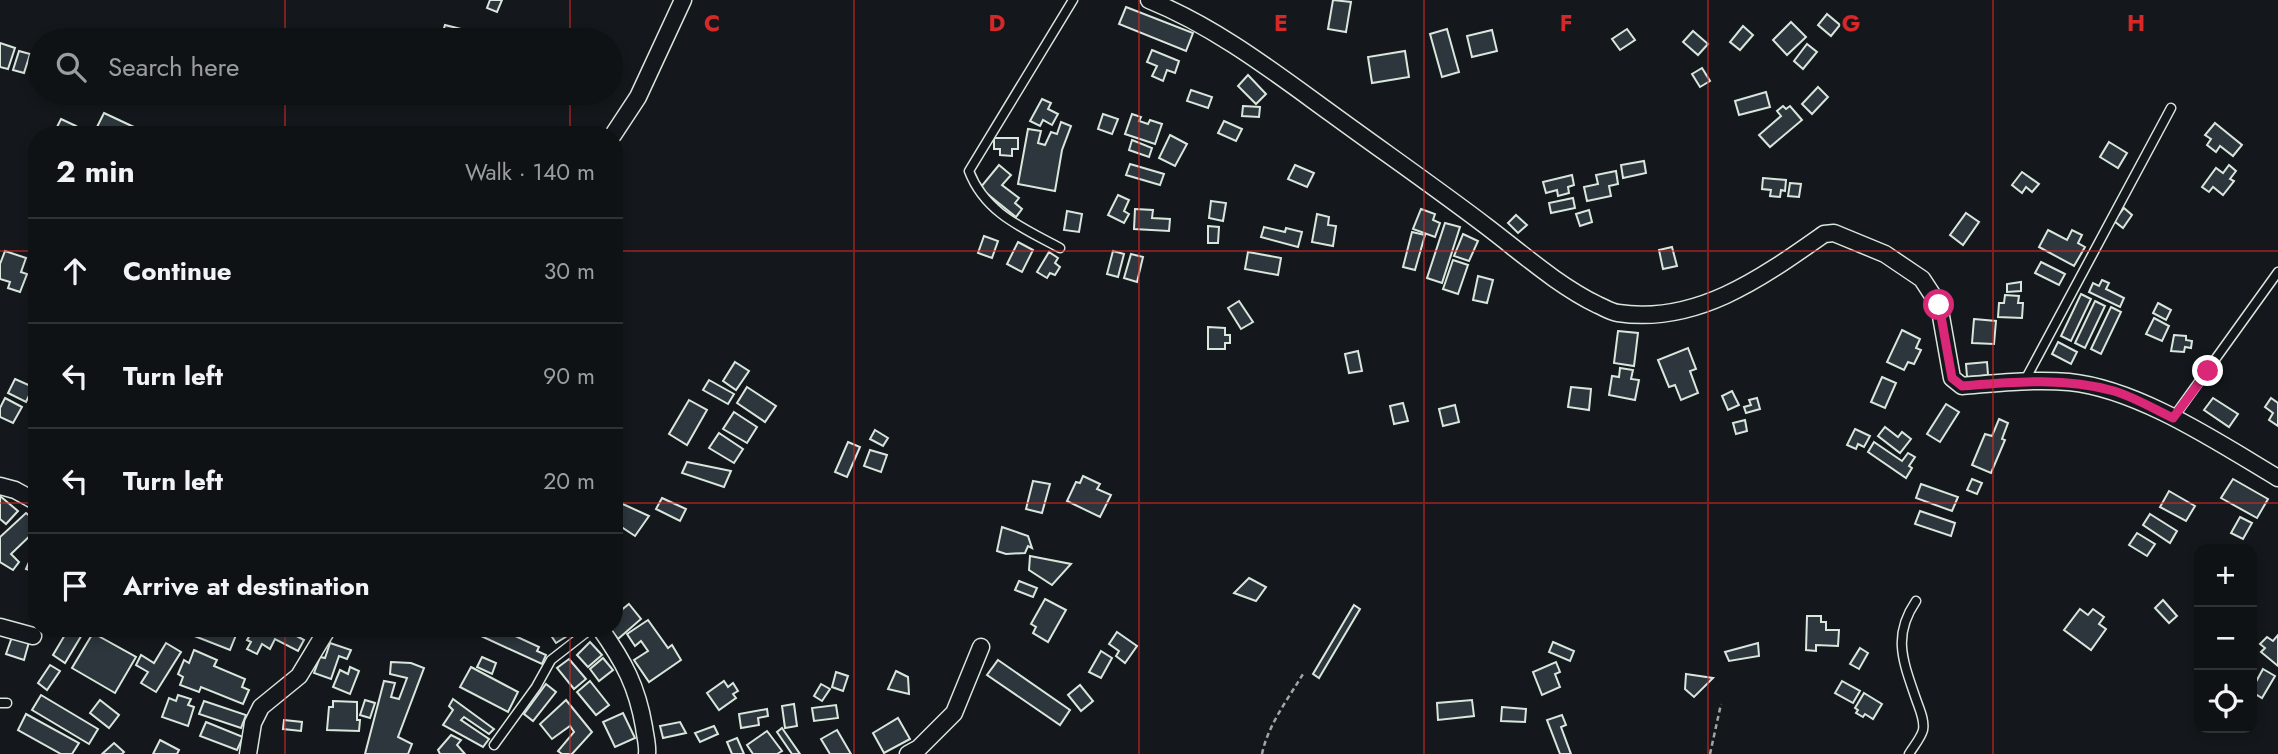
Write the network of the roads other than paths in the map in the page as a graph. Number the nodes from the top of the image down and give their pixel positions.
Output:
1 (683, 0) edge
2 (1073, 0) edge
3 (1149, 0) edge
4 (2171, 108) dead end
5 (619, 126) edge
6 (1060, 248) dead end
7 (2278, 272) edge
8 (2024, 382) junction
9 (2173, 418) junction
10 (2278, 478) edge
11 (0, 486) edge
12 (28, 497) edge
13 (1916, 601) dead end
14 (0, 627) edge
15 (28, 635) edge
16 (323, 637) edge
17 (580, 637) edge
18 (606, 637) edge
19 (981, 647) dead end
20 (494, 745) dead end
21 (248, 754) edge
22 (647, 754) edge
23 (908, 754) edge
24 (1909, 754) edge

1 - 5 street
2 - 6 lane
3 - 8 street
4 - 8 lane
7 - 9 lane
8 - 9 street
9 - 10 street
11 - 12 street
13 - 24 lane
14 - 15 street
16 - 21 street
17 - 20 lane
18 - 22 street
19 - 23 street

